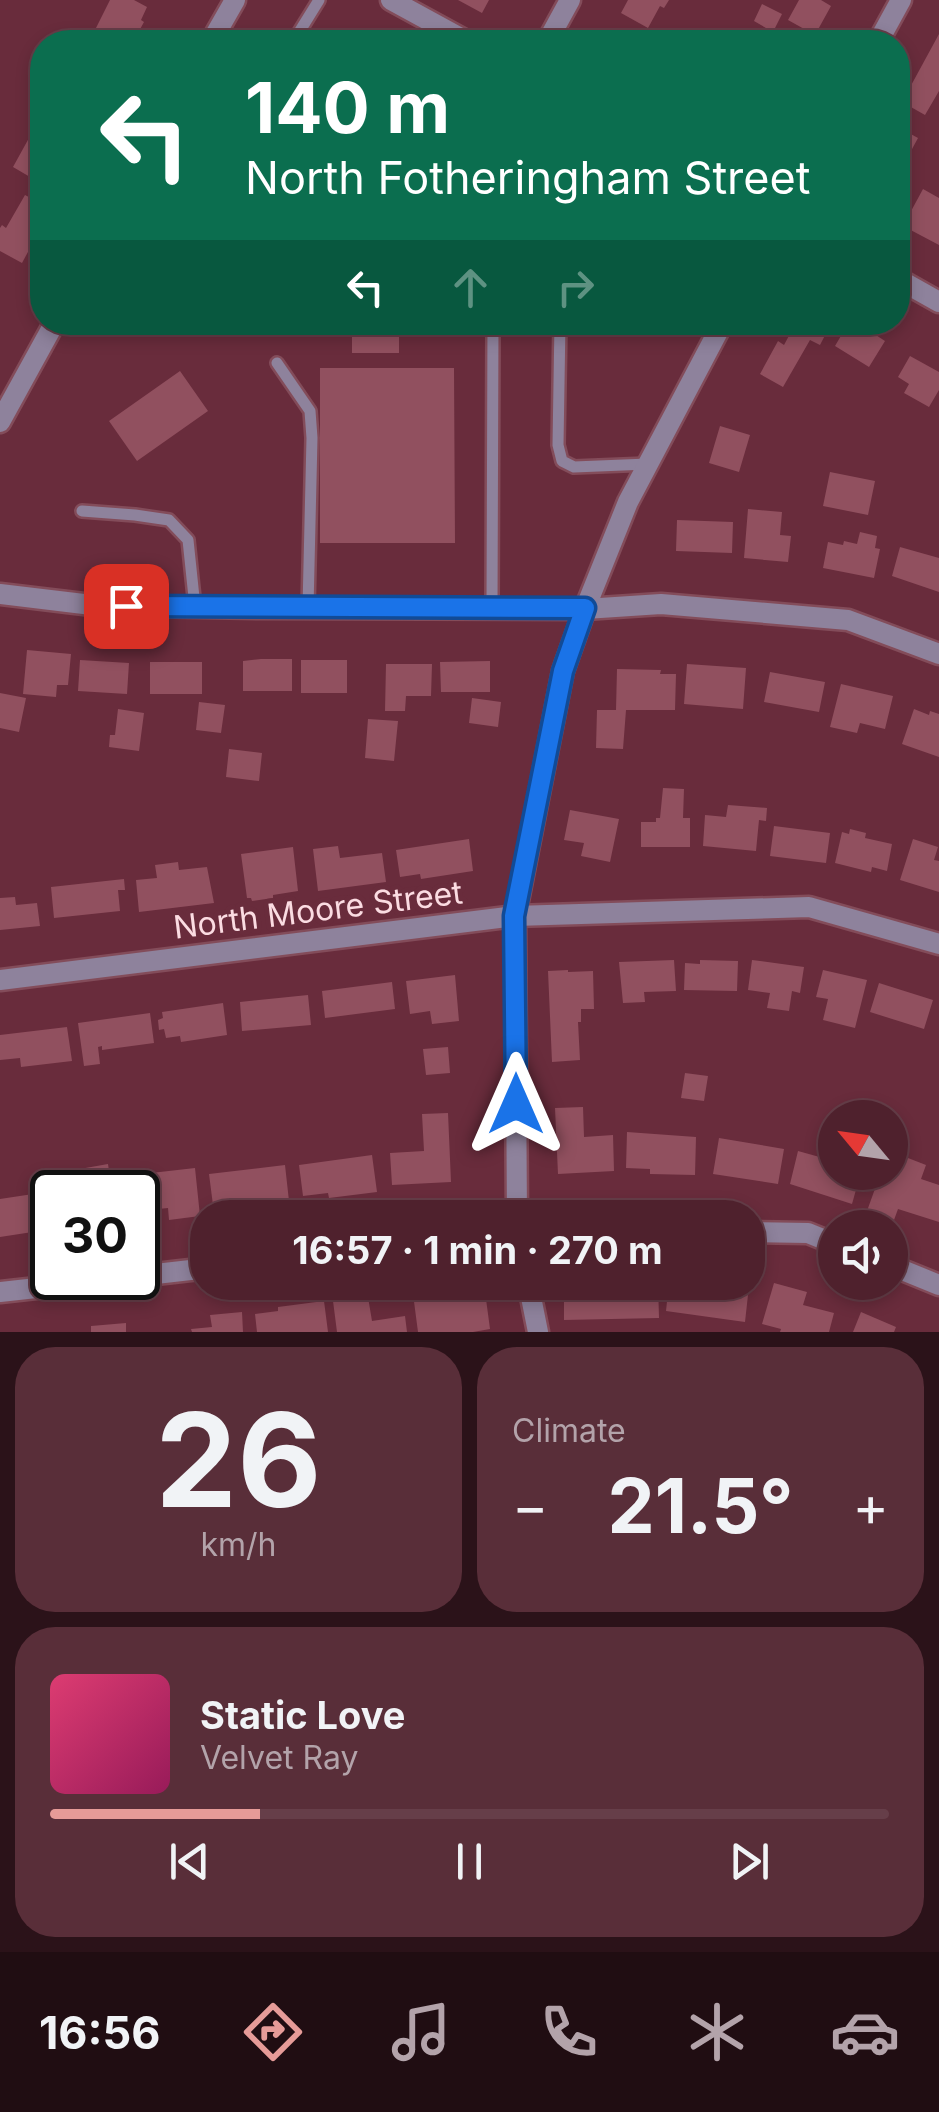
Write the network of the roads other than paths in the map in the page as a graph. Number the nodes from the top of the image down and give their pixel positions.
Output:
1 (235, 0) edge
2 (319, 0) edge
3 (391, 0) edge
4 (570, 0) edge
5 (901, 0) edge
6 (429, 21) junction
7 (218, 30) edge
8 (300, 30) edge
9 (434, 30) edge
10 (446, 30) edge
11 (554, 30) edge
12 (885, 30) edge
13 (910, 285) edge
14 (939, 302) edge
15 (48, 335) edge
16 (493, 335) edge
17 (560, 335) edge
18 (716, 335) edge
19 (277, 362) dead end
20 (0, 422) edge
21 (648, 464) junction
22 (82, 511) dead end
23 (0, 594) edge
24 (195, 607) junction
25 (308, 608) junction
26 (492, 608) junction
27 (585, 608) junction
28 (939, 654) edge
29 (514, 916) junction
30 (939, 944) edge
31 (0, 980) edge
32 (517, 1200) edge
33 (765, 1232) edge
34 (818, 1237) edge
35 (190, 1270) edge
36 (160, 1273) edge
37 (908, 1273) edge
38 (939, 1285) edge
39 (30, 1289) edge
40 (0, 1292) edge
41 (532, 1300) edge
42 (538, 1332) edge

1 - 7 street
2 - 8 lane
3 - 6 street
4 - 11 street
5 - 12 street
6 - 9 lane
6 - 10 street
13 - 14 street
15 - 20 street
16 - 26 lane
17 - 21 lane
18 - 21 street
19 - 25 lane
21 - 27 street
22 - 24 lane
23 - 24 street
24 - 25 street
25 - 26 street
26 - 27 street
27 - 28 street
27 - 29 street
29 - 30 street, North Moore Street
29 - 31 street, North Moore Street
29 - 32 street
33 - 34 street
35 - 36 street
37 - 38 street
39 - 40 street
41 - 42 street

